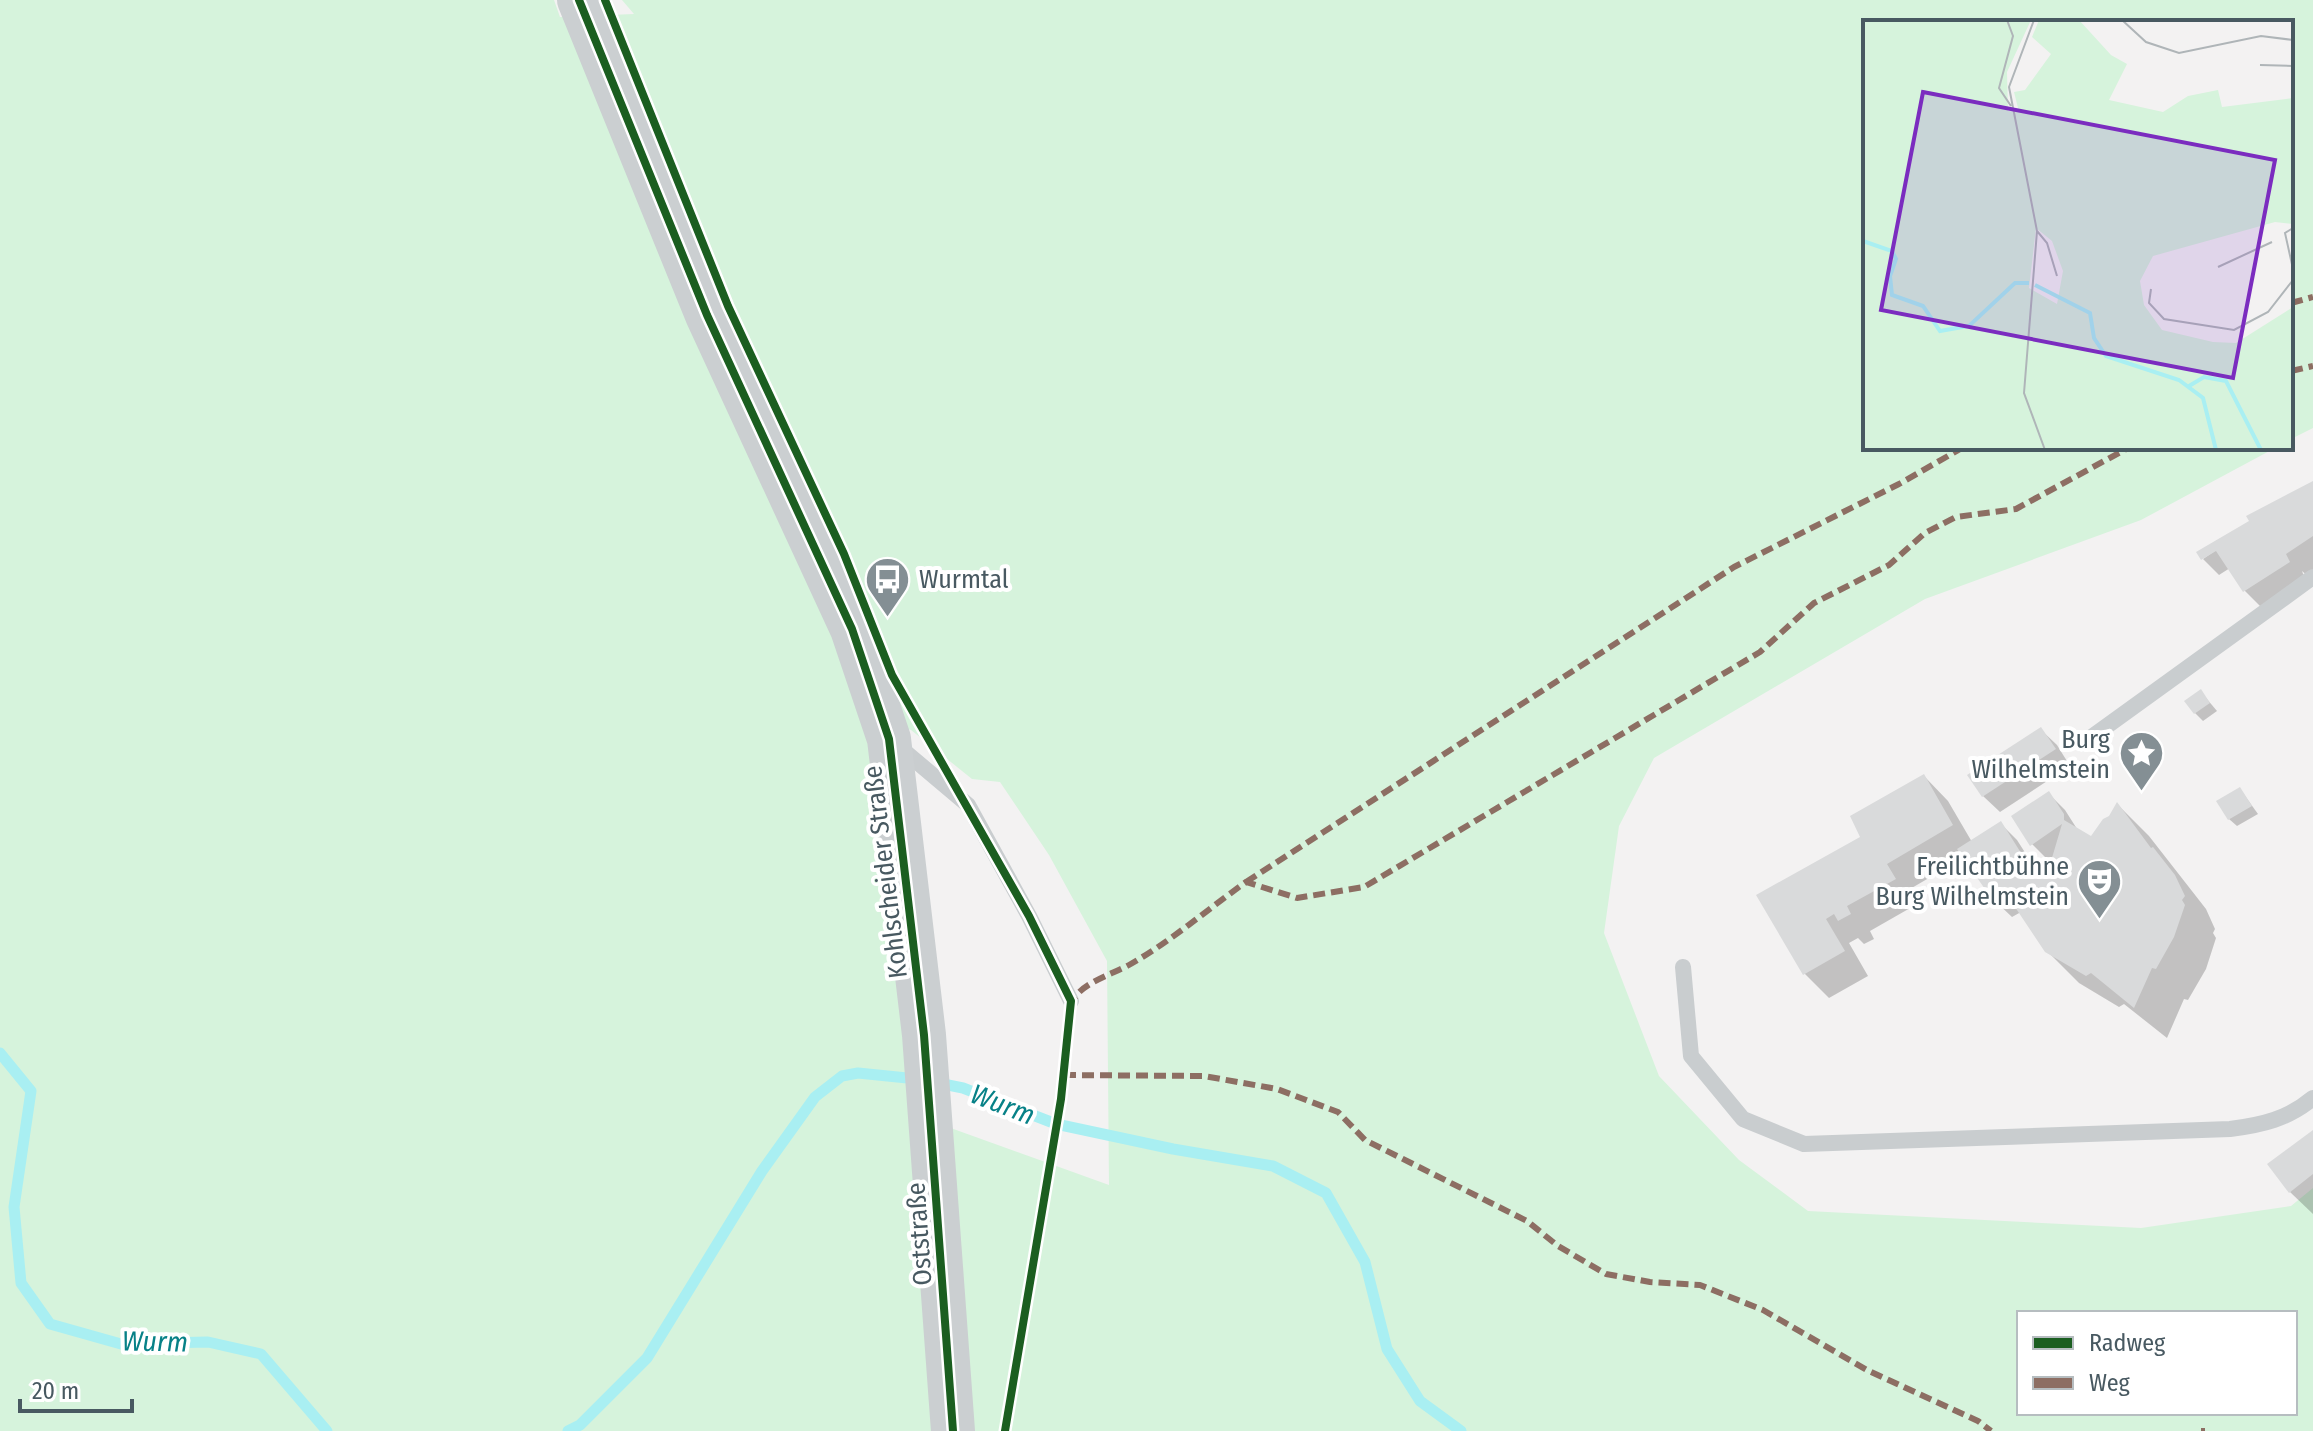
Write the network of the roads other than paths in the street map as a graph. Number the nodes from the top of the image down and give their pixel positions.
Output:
1 (579, 0) edge
2 (2313, 577) edge
3 (889, 739) junction
4 (2082, 744) dead end
5 (1683, 967) dead end
6 (1071, 1001) dead end
7 (924, 1035) joint
8 (2313, 1098) edge
9 (953, 1431) edge

1 - 3 street, Kohlscheider Straße
2 - 4 lane
3 - 6 lane
3 - 7 street, Kohlscheider Straße
5 - 8 lane
7 - 9 street, Oststraße

